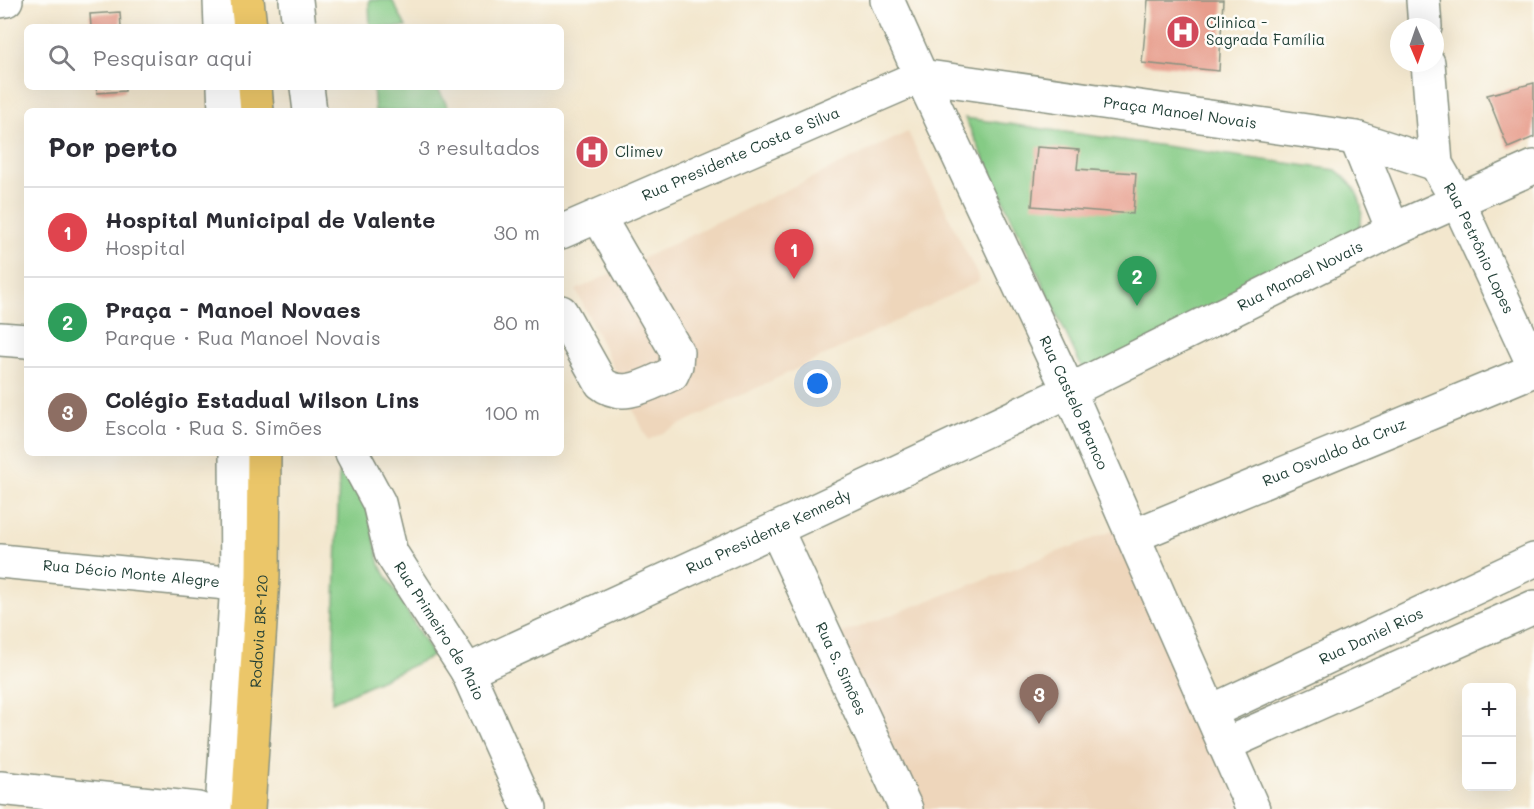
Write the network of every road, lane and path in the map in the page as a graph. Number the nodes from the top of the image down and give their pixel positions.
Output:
1 (6, 0) edge
2 (220, 0) edge
3 (247, 0) edge
4 (296, 0) edge
5 (887, 0) edge
6 (1423, 0) edge
7 (0, 1) edge
8 (1424, 18) edge
9 (221, 24) edge
10 (250, 24) edge
11 (299, 24) edge
12 (1429, 72) edge
13 (921, 76) junction
14 (224, 90) edge
15 (255, 90) edge
16 (307, 90) edge
17 (225, 108) edge
18 (256, 108) edge
19 (310, 108) edge
20 (1356, 138) junction
21 (1436, 164) junction
22 (1534, 167) edge
23 (1458, 202) junction
24 (598, 216) junction
25 (1393, 230) junction
26 (564, 231) edge
27 (564, 317) edge
28 (0, 339) edge
29 (24, 341) edge
30 (1534, 368) edge
31 (1069, 391) junction
32 (236, 456) edge
33 (264, 456) edge
34 (354, 456) edge
35 (776, 530) junction
36 (1133, 536) junction
37 (1534, 560) edge
38 (0, 561) edge
39 (250, 580) junction
40 (1534, 607) edge
41 (467, 671) junction
42 (1210, 712) junction
43 (1224, 745) junction
44 (0, 788) edge
45 (198, 809) edge
46 (222, 809) edge
47 (248, 809) edge
48 (529, 809) edge
49 (906, 809) edge
50 (1252, 809) edge

1 - 7 street
2 - 9 street
3 - 10 main road
4 - 11 street
5 - 13 street, Rua Castelo Branco
6 - 8 street
12 - 21 street
13 - 20 street, Praça Manoel Novais
13 - 24 street, Rua Presidente Costa e Silva
13 - 31 street, Rua Castelo Branco
14 - 17 street
15 - 18 main road
16 - 19 street
20 - 21 street, Praça Manoel Novais
20 - 25 street
21 - 23 street, Rua Petrônio Lopes
22 - 23 street, Rua Manoel Novais
23 - 25 street, Rua Manoel Novais
23 - 30 street, Rua Petrônio Lopes
24 - 26 street, Rua Presidente Costa e Silva
24 - 27 street
25 - 31 street, Rua Manoel Novais
28 - 29 street
30 - 36 street, Rua Osvaldo da Cruz
31 - 35 street, Rua Presidente Kennedy
31 - 36 street, Rua Castelo Branco
32 - 39 street
33 - 39 main road, Rodovia BR-120
34 - 41 street, Rua Primeiro de Maio
35 - 41 street, Rua Presidente Kennedy
35 - 49 street, Rua S. Simões
36 - 42 street, Rua Castelo Branco
37 - 42 street, Rua Daniel Rios
38 - 39 street, Rua Décio Monte Alegre
39 - 46 street
39 - 47 main road, Rodovia BR-120
40 - 43 street
41 - 48 street, Rua Primeiro de Maio
42 - 43 street, Rua Castelo Branco
43 - 50 street, Rua Castelo Branco
44 - 45 street

